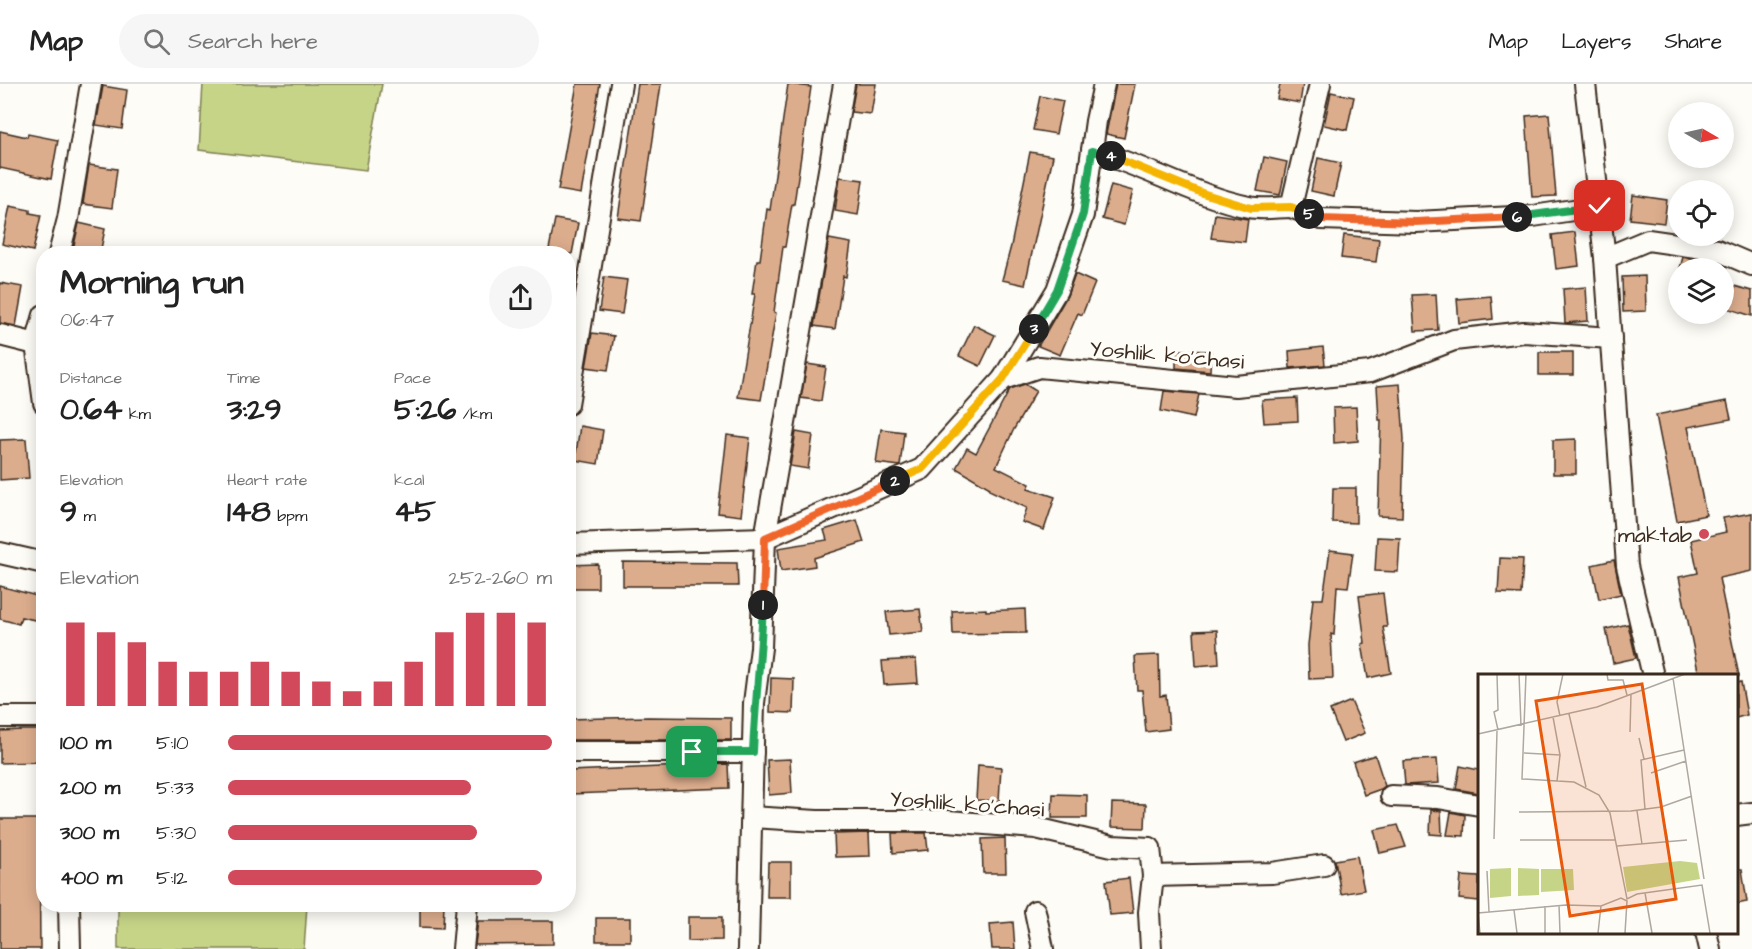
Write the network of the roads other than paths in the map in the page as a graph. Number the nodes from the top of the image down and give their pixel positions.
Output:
1 (91, 84) edge
2 (621, 84) edge
3 (844, 84) edge
4 (1104, 84) edge
5 (1320, 84) edge
6 (1586, 84) edge
7 (1092, 151) junction
8 (1600, 206) junction
9 (1291, 207) junction
10 (61, 246) edge
11 (1605, 258) junction
12 (1752, 265) edge
13 (0, 335) edge
14 (1611, 338) junction
15 (36, 344) edge
16 (576, 356) edge
17 (1003, 379) junction
18 (765, 538) junction
19 (576, 544) edge
20 (0, 553) edge
21 (36, 561) edge
22 (1653, 674) edge
23 (0, 717) edge
24 (36, 717) edge
25 (576, 752) edge
26 (753, 752) junction
27 (1391, 796) dead end
28 (1478, 805) edge
29 (1752, 813) edge
30 (1737, 815) edge
31 (752, 817) junction
32 (1324, 865) dead end
33 (1153, 876) junction
34 (1035, 911) dead end
35 (69, 912) edge
36 (466, 912) edge
37 (1706, 934) edge
38 (70, 949) edge
39 (464, 949) edge
40 (748, 949) edge
41 (1044, 949) edge
42 (1151, 949) edge
43 (1710, 949) edge

1 - 10 street
2 - 16 street
3 - 18 street
4 - 7 street, Yoshlik ko'chasi
5 - 9 street
6 - 8 street
7 - 9 street
7 - 17 street, Yoshlik ko'chasi
8 - 9 street
8 - 11 street
11 - 12 street
11 - 14 street
13 - 15 street
14 - 17 street, Yoshlik ko'chasi
14 - 22 street
17 - 18 street, Yoshlik ko'chasi
18 - 19 street, Yoshlik ko'chasi
18 - 26 street
20 - 21 street
23 - 24 street
25 - 26 street
26 - 31 street
27 - 28 street
29 - 30 street
31 - 33 street, Yoshlik ko'chasi
31 - 40 street
32 - 33 street
33 - 42 street, Yoshlik ko'chasi
34 - 41 street
35 - 38 street
36 - 39 street
37 - 43 street

